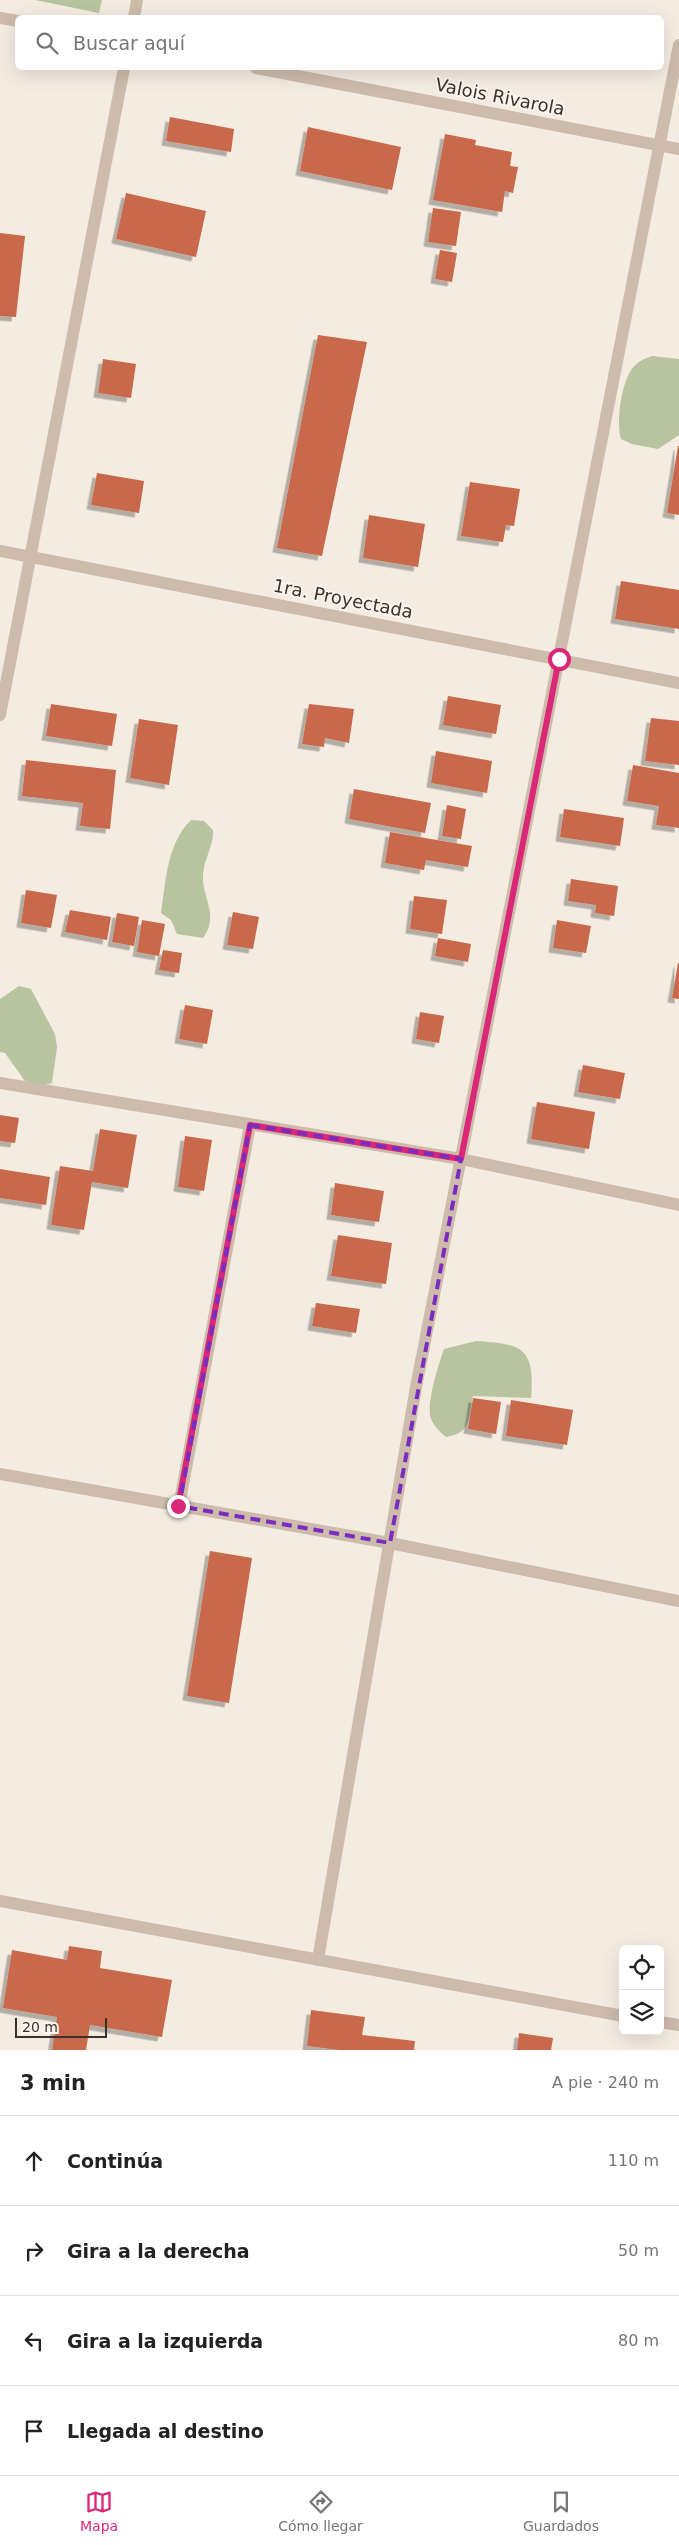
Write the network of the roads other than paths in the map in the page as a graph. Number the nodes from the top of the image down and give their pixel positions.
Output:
1 (137, 0) edge
2 (134, 15) edge
3 (0, 18) edge
4 (15, 20) edge
5 (679, 45) edge
6 (124, 70) edge
7 (266, 70) edge
8 (659, 146) junction
9 (679, 149) edge
10 (0, 550) edge
11 (30, 556) junction
12 (559, 659) junction
13 (679, 683) edge
14 (0, 715) edge
15 (0, 1083) edge
16 (250, 1125) junction
17 (461, 1159) junction
18 (679, 1205) edge
19 (0, 1474) edge
20 (178, 1506) junction
21 (390, 1544) junction
22 (679, 1601) edge
23 (0, 1901) edge
24 (318, 1960) junction
25 (619, 2015) edge
26 (664, 2023) edge
27 (679, 2025) edge

1 - 2 street
3 - 4 street
5 - 8 street
6 - 11 street
7 - 8 street, Valois Rivarola
8 - 9 street, Valois Rivarola
8 - 12 street
10 - 11 street, 1ra. Proyectada
11 - 12 street, 1ra. Proyectada
11 - 14 street
12 - 13 street, 1ra. Proyectada
12 - 17 street
15 - 16 street
16 - 17 street
16 - 20 street
17 - 18 street
17 - 21 street
19 - 20 street
20 - 21 street
21 - 22 street
21 - 24 street
23 - 24 street
24 - 25 street
26 - 27 street

